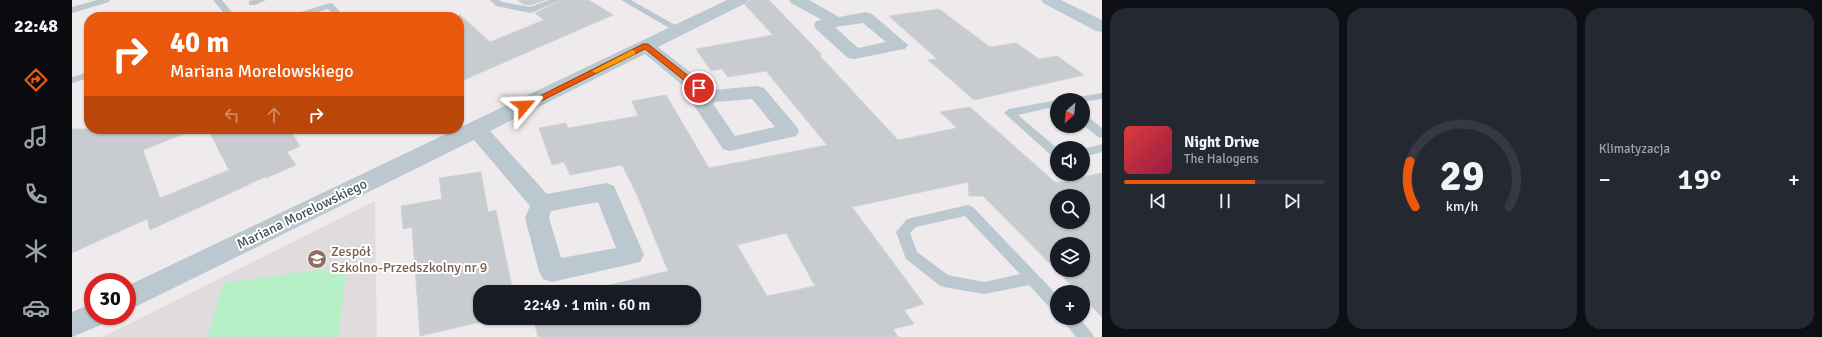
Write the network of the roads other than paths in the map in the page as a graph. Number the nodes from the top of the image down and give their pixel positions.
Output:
1 (106, 0) edge
2 (217, 0) edge
3 (262, 0) edge
4 (494, 0) edge
5 (557, 0) edge
6 (625, 0) edge
7 (740, 0) edge
8 (797, 0) edge
9 (1049, 0) edge
10 (252, 3) dead end
11 (72, 10) edge
12 (228, 12) edge
13 (310, 12) edge
14 (337, 12) edge
15 (837, 22) dead end
16 (1102, 27) edge
17 (679, 30) junction
18 (645, 46) junction
19 (84, 76) edge
20 (72, 80) edge
21 (1102, 96) edge
22 (709, 97) dead end
23 (1090, 98) edge
24 (1050, 104) edge
25 (1090, 125) edge
26 (476, 129) junction
27 (1102, 134) edge
28 (1050, 148) edge
29 (1102, 148) edge
30 (1090, 151) edge
31 (542, 204) dead end
32 (1032, 278) junction
33 (136, 295) edge
34 (1050, 297) edge
35 (84, 319) edge
36 (72, 325) edge
37 (1075, 325) edge
38 (1086, 337) edge

1 - 11 lane
2 - 12 lane
3 - 10 lane
4 - 5 lane
6 - 17 lane
7 - 17 street, Mariana Morelowskiego
8 - 15 street
9 - 16 street
13 - 14 lane
17 - 18 street, Mariana Morelowskiego
18 - 22 street
18 - 26 street, Mariana Morelowskiego
19 - 20 lane
21 - 23 lane
24 - 28 lane
25 - 27 lane
26 - 31 street
26 - 33 street, Mariana Morelowskiego
29 - 30 lane
32 - 32 lane
32 - 34 lane
35 - 36 street
37 - 38 lane

